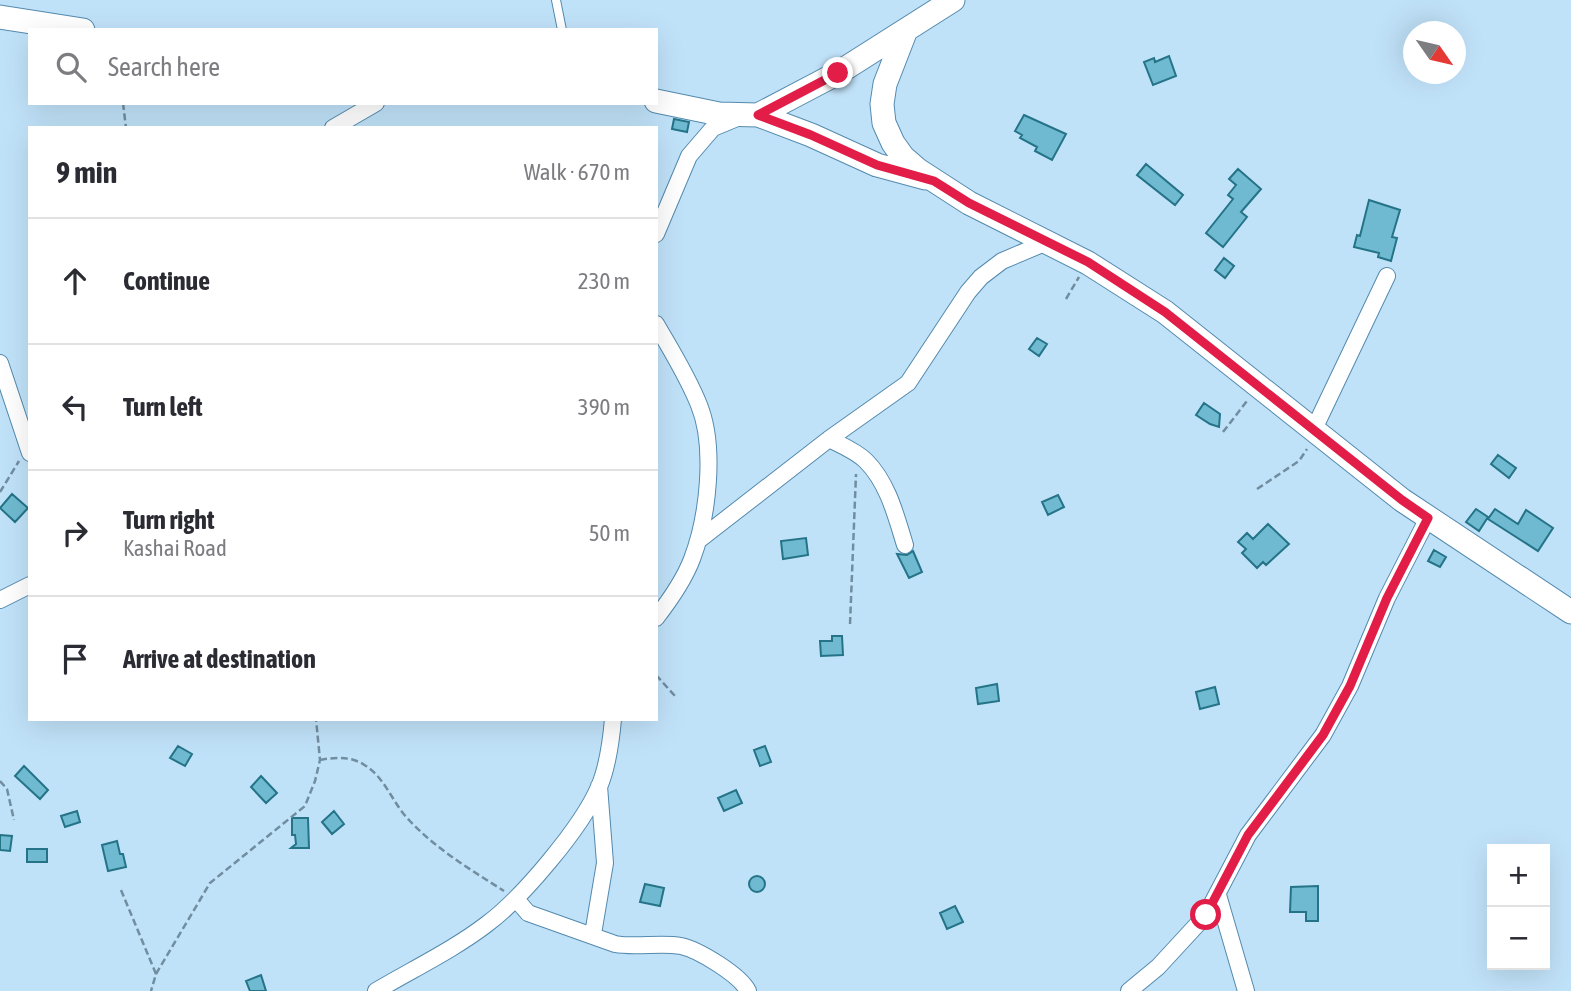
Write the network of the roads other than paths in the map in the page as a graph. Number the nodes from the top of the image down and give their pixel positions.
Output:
1 (556, 0) edge
2 (953, 0) edge
3 (0, 17) edge
4 (70, 28) edge
5 (562, 28) edge
6 (906, 30) junction
7 (658, 101) edge
8 (373, 105) edge
9 (749, 116) junction
10 (336, 126) edge
11 (934, 181) junction
12 (658, 229) edge
13 (1047, 242) junction
14 (1387, 276) dead end
15 (658, 328) edge
16 (2, 371) edge
17 (1314, 429) junction
18 (829, 439) junction
19 (28, 450) edge
20 (1428, 518) junction
21 (699, 540) junction
22 (905, 545) dead end
23 (28, 586) edge
24 (0, 600) edge
25 (1571, 612) edge
26 (658, 615) edge
27 (613, 721) edge
28 (599, 786) junction
29 (1218, 895) junction
30 (516, 899) junction
31 (593, 934) junction
32 (376, 991) edge
33 (748, 991) edge
34 (1129, 991) edge
35 (1246, 991) edge

1 - 5 lane
2 - 6 street
3 - 4 street
6 - 9 street
6 - 11 street
7 - 9 street
8 - 10 street
9 - 11 street
9 - 12 street
11 - 13 street
13 - 17 street
13 - 18 street
14 - 17 street
15 - 21 street
16 - 19 street
17 - 20 street
18 - 21 street
18 - 22 street
20 - 25 street
20 - 29 street
21 - 26 street
23 - 24 street
27 - 28 street
28 - 30 street
28 - 31 street
29 - 34 street
29 - 35 street
30 - 31 street
30 - 32 street
31 - 33 street

